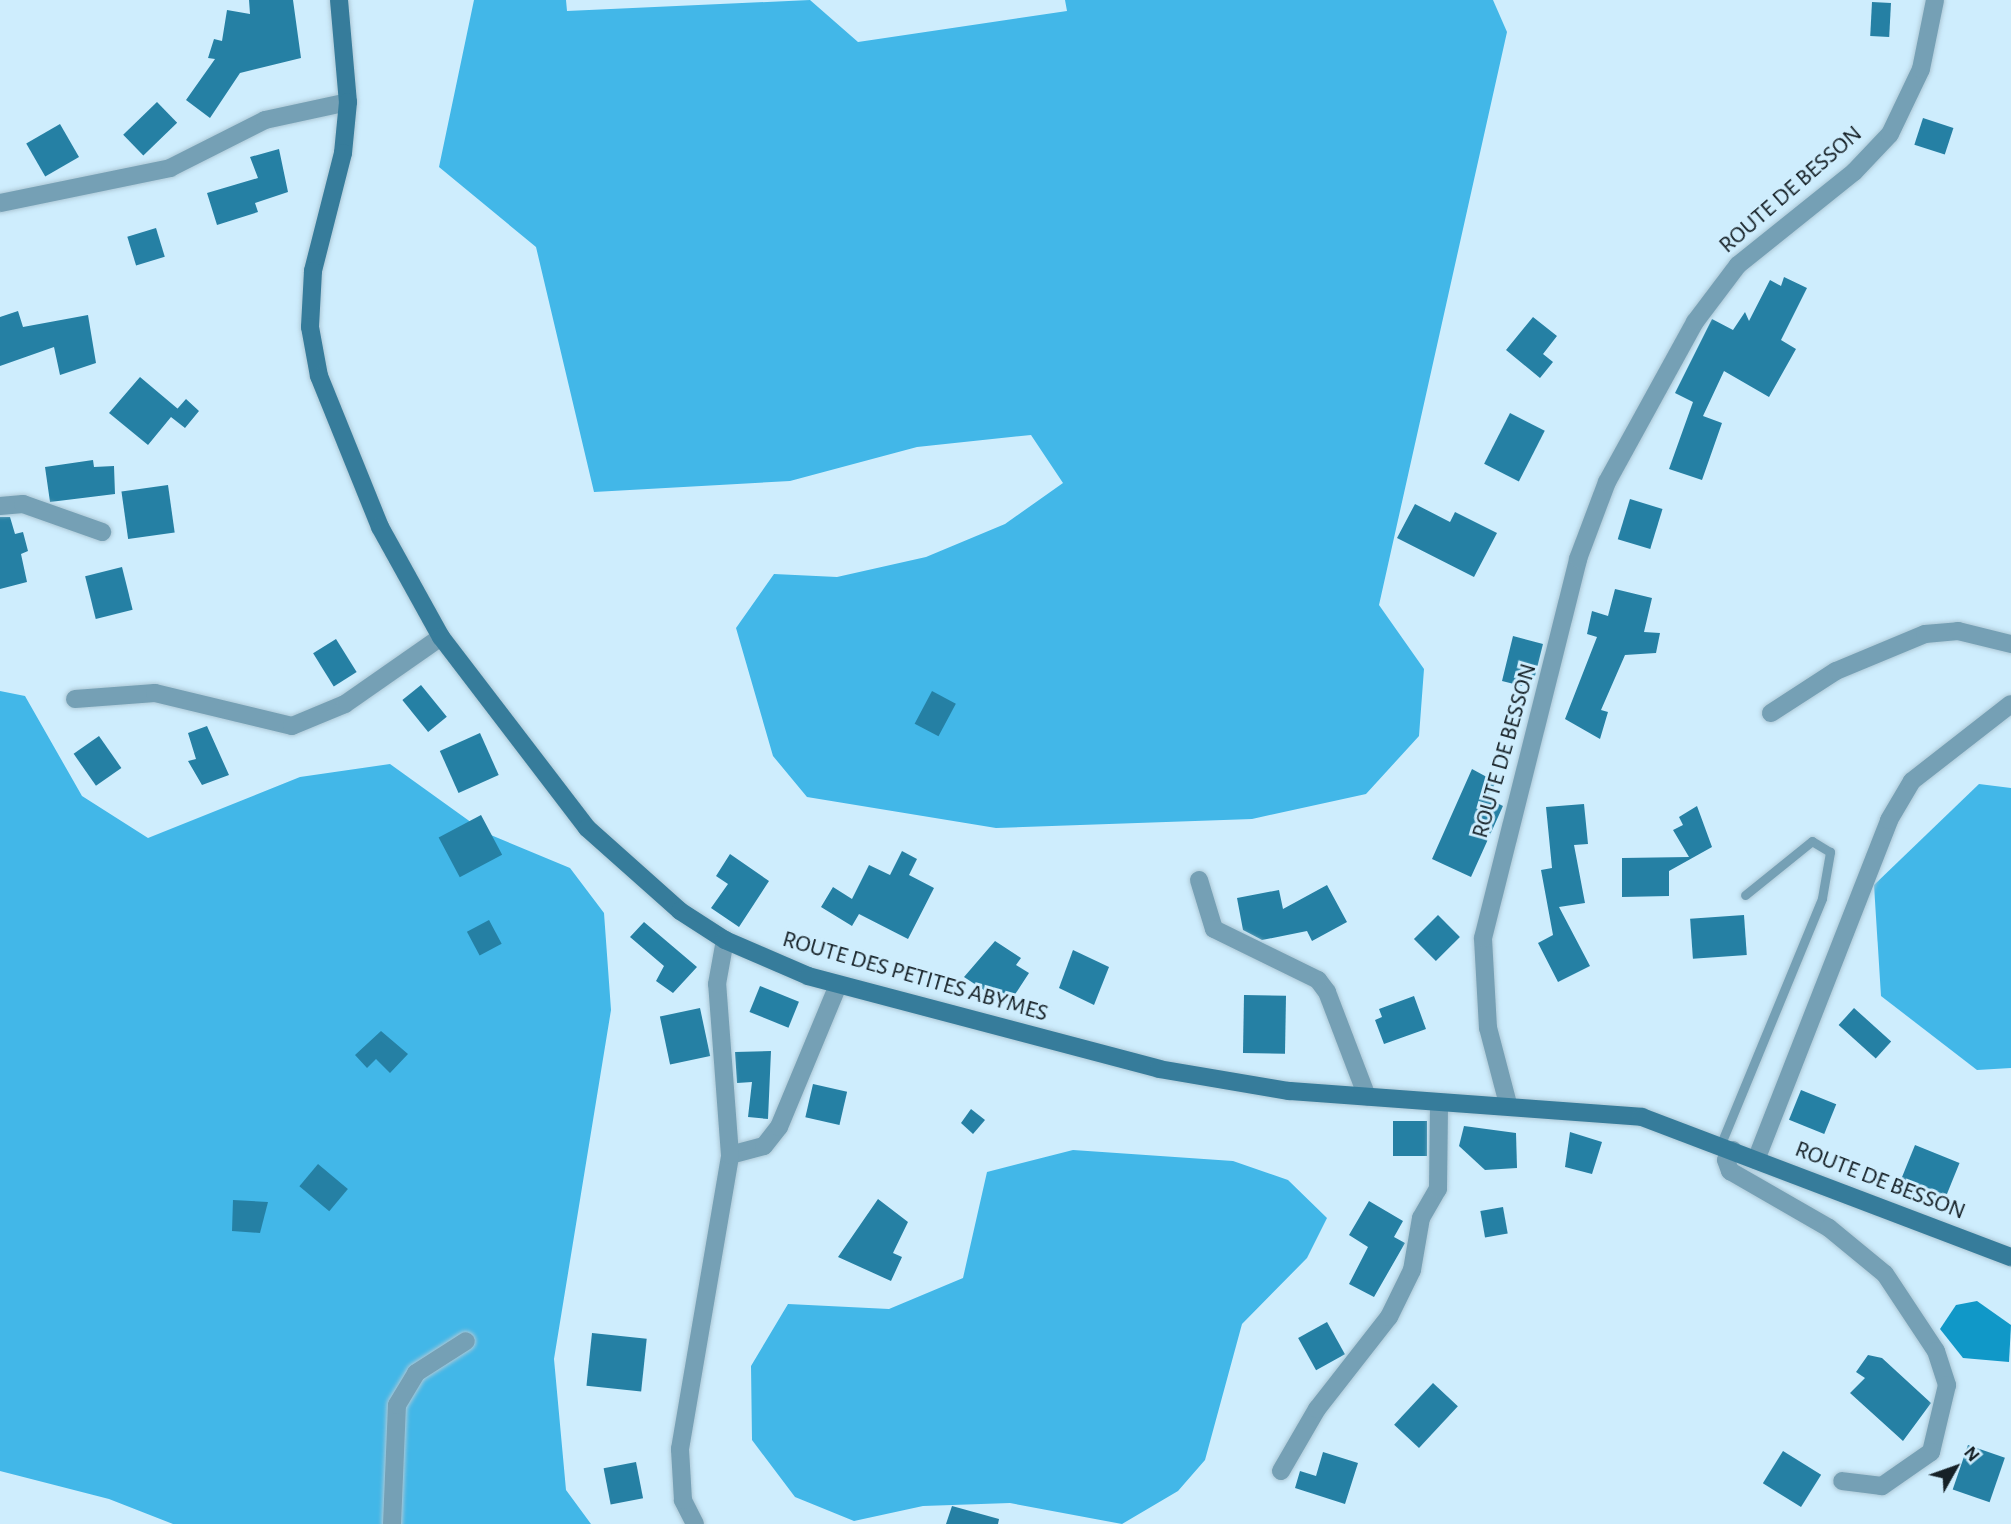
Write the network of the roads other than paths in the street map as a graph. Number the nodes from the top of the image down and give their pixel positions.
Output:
1 (339, 0) edge
2 (1935, 0) edge
3 (348, 102) junction
4 (0, 203) edge
5 (0, 506) edge
6 (102, 532) dead end
7 (440, 637) junction
8 (2011, 644) edge
9 (75, 699) dead end
10 (2011, 705) edge
11 (1771, 713) dead end
12 (1199, 880) dead end
13 (1745, 895) dead end
14 (725, 940) junction
15 (838, 985) junction
16 (1367, 1097) junction
17 (1439, 1104) junction
18 (1508, 1104) junction
19 (1726, 1148) junction
20 (730, 1155) junction
21 (1756, 1160) junction
22 (2011, 1257) edge
23 (466, 1341) dead end
24 (1281, 1471) dead end
25 (1842, 1481) dead end
26 (392, 1524) edge
27 (695, 1524) edge

1 - 3 main road, ROUTE DES PETITES ABYMES
2 - 18 street, ROUTE DE BESSON
3 - 4 street
3 - 7 main road, ROUTE DES PETITES ABYMES
5 - 6 street
7 - 9 street
7 - 14 main road, ROUTE DES PETITES ABYMES
8 - 11 street
10 - 21 street
12 - 16 street
13 - 19 lane
14 - 15 main road, ROUTE DES PETITES ABYMES
14 - 20 street
15 - 16 main road, ROUTE DES PETITES ABYMES
15 - 20 street
16 - 17 main road, ROUTE DES PETITES ABYMES
17 - 18 main road, ROUTE DES PETITES ABYMES
17 - 24 street
18 - 19 main road, ROUTE DE BESSON
19 - 21 main road, ROUTE DE BESSON
19 - 25 street
20 - 27 street
21 - 22 main road, ROUTE DE BESSON
23 - 26 street

